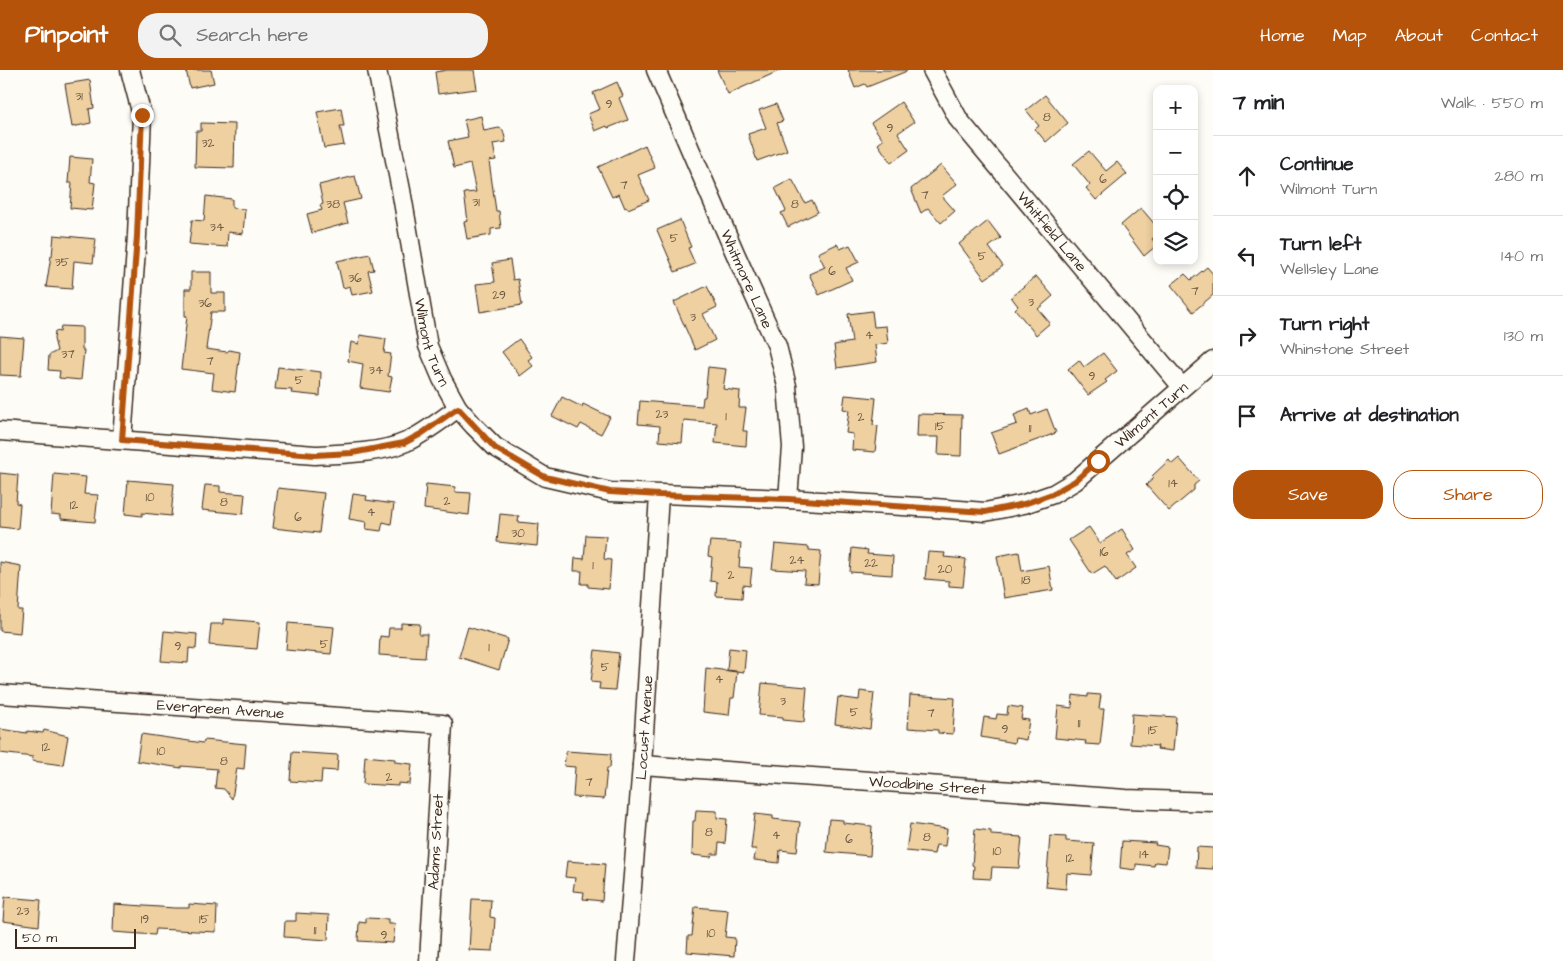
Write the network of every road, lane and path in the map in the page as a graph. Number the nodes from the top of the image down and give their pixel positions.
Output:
1 (130, 70) edge
2 (378, 70) edge
3 (656, 70) edge
4 (932, 70) edge
5 (1213, 361) edge
6 (1182, 387) junction
7 (458, 408) junction
8 (0, 432) edge
9 (122, 440) junction
10 (659, 495) junction
11 (788, 499) junction
12 (0, 694) edge
13 (442, 724) joint
14 (642, 765) junction
15 (1213, 802) edge
16 (429, 961) edge
17 (626, 961) edge

1 - 9 street
2 - 7 street, Wilmont Turn
3 - 11 street, Whitmore Lane
4 - 6 street, Whitfield Lane
5 - 6 street, Wilmont Turn
6 - 11 street, Wilmont Turn
7 - 9 street
7 - 10 street, Wilmont Turn
8 - 9 street
10 - 11 street, Wilmont Turn
10 - 14 street, Locust Avenue
12 - 13 street, Evergreen Avenue
13 - 16 street, Adams Street
14 - 15 street, Woodbine Street
14 - 17 street, Locust Avenue

